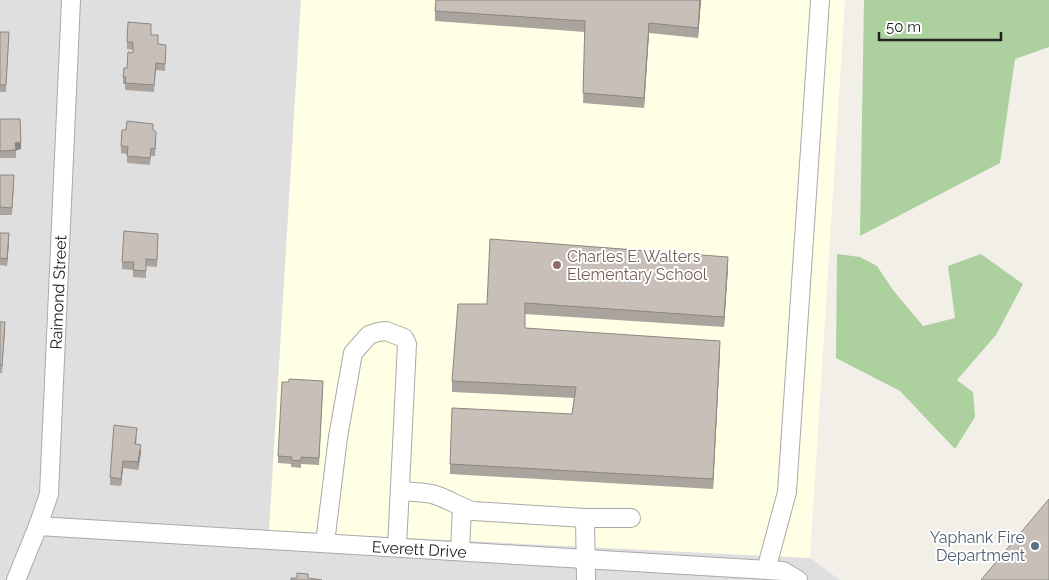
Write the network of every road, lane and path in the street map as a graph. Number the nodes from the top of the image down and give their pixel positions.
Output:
1 (71, 0) edge
2 (820, 0) edge
3 (400, 491) junction
4 (462, 508) junction
5 (585, 518) junction
6 (631, 518) dead end
7 (38, 526) junction
8 (325, 543) junction
9 (397, 547) junction
10 (460, 551) junction
11 (587, 559) junction
12 (766, 570) junction
13 (16, 580) edge
14 (586, 580) edge
15 (798, 580) edge

1 - 7 street, Raimond Street
2 - 12 street
3 - 4 street
3 - 8 street
3 - 9 street
4 - 5 street
4 - 10 street
5 - 6 street
5 - 11 street
7 - 8 street, Everett Drive
7 - 13 street, Raimond Street
8 - 9 street, Everett Drive
9 - 10 street, Everett Drive
10 - 11 street, Everett Drive
11 - 12 street, Everett Drive
11 - 14 street
12 - 15 street, Everett Drive

